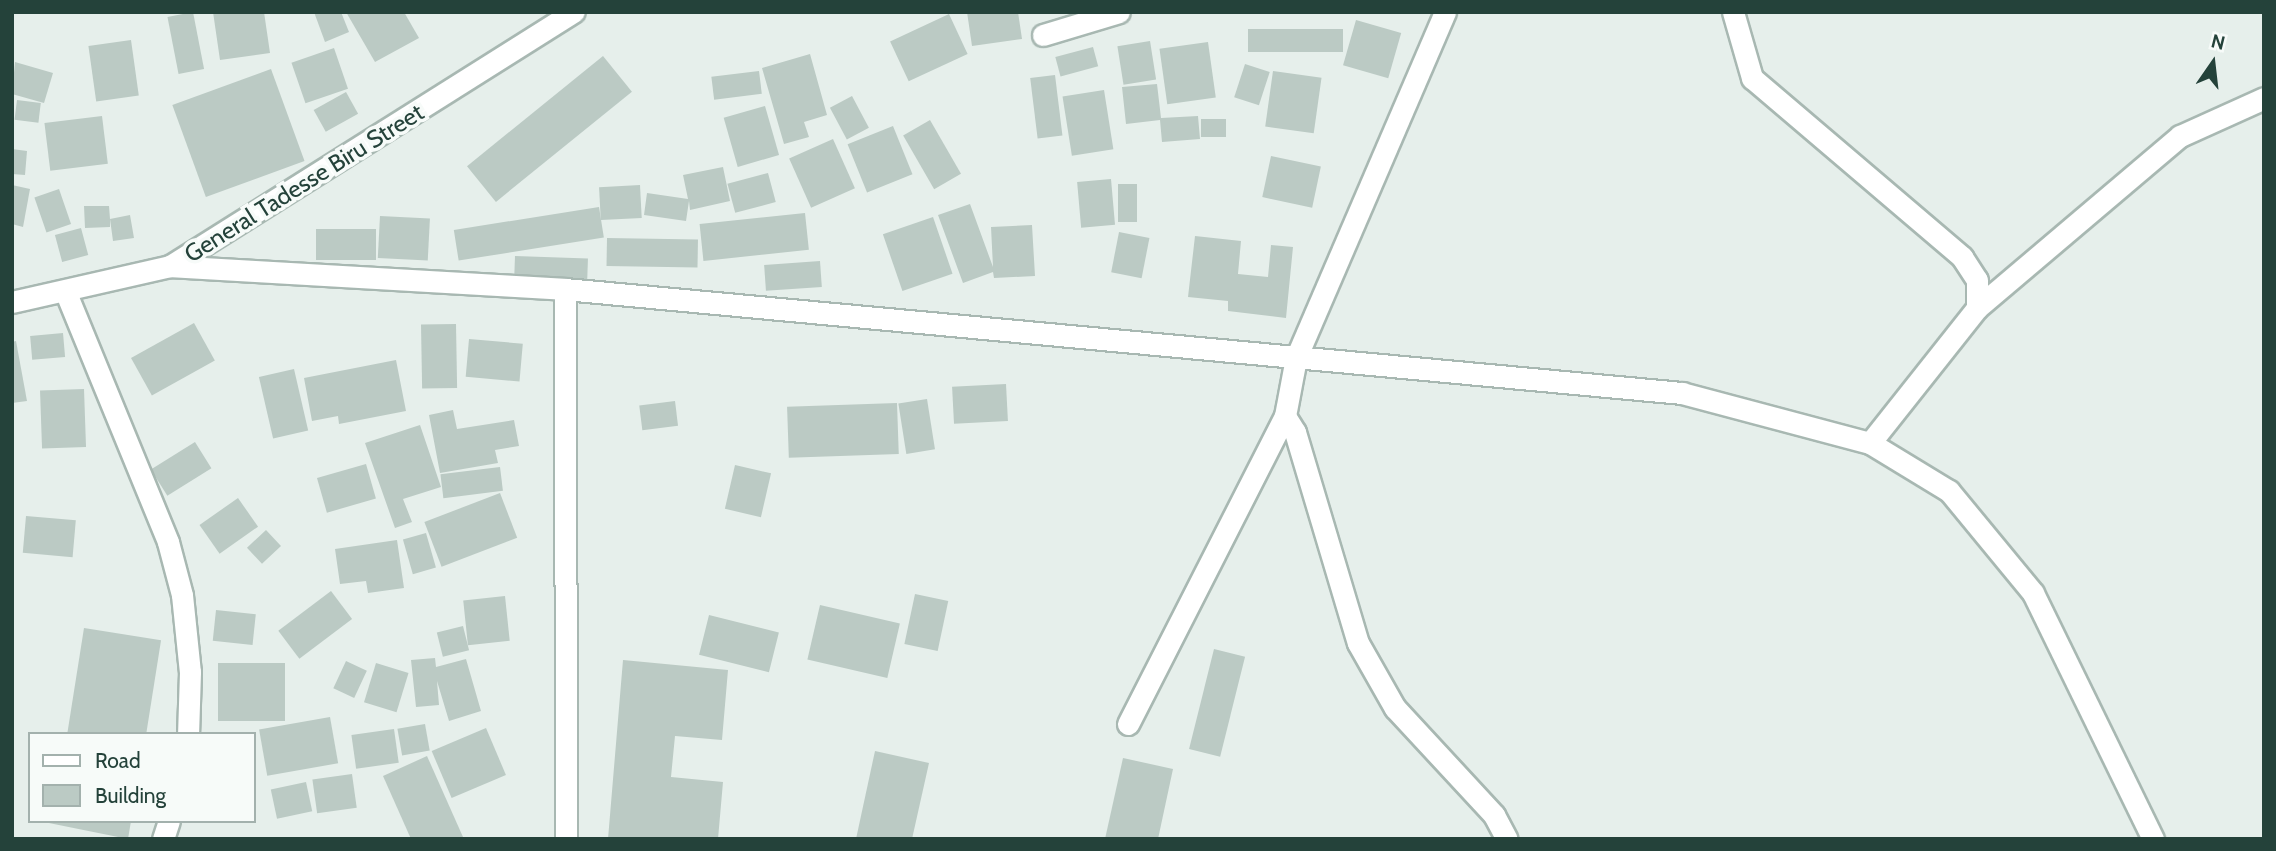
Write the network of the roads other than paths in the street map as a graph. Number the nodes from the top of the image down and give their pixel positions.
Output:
1 (574, 12) edge
2 (1119, 12) edge
3 (1445, 12) edge
4 (1733, 12) edge
5 (1043, 36) dead end
6 (2264, 98) edge
7 (170, 266) junction
8 (565, 289) junction
9 (66, 293) junction
10 (12, 302) edge
11 (1978, 308) junction
12 (1296, 358) junction
13 (1285, 416) junction
14 (1870, 443) junction
15 (1128, 724) dead end
16 (188, 732) edge
17 (566, 839) edge
18 (1507, 839) edge
19 (2153, 839) edge

1 - 7 street, General Tadesse Biru Street
2 - 5 street
3 - 12 street
4 - 11 street
6 - 11 street
7 - 8 street
7 - 9 street, General Tadesse Biru Street
8 - 12 street
8 - 17 street
9 - 10 street, General Tadesse Biru Street
9 - 16 street
11 - 14 street
12 - 13 street
12 - 14 street
13 - 15 street
13 - 18 street
14 - 19 street

